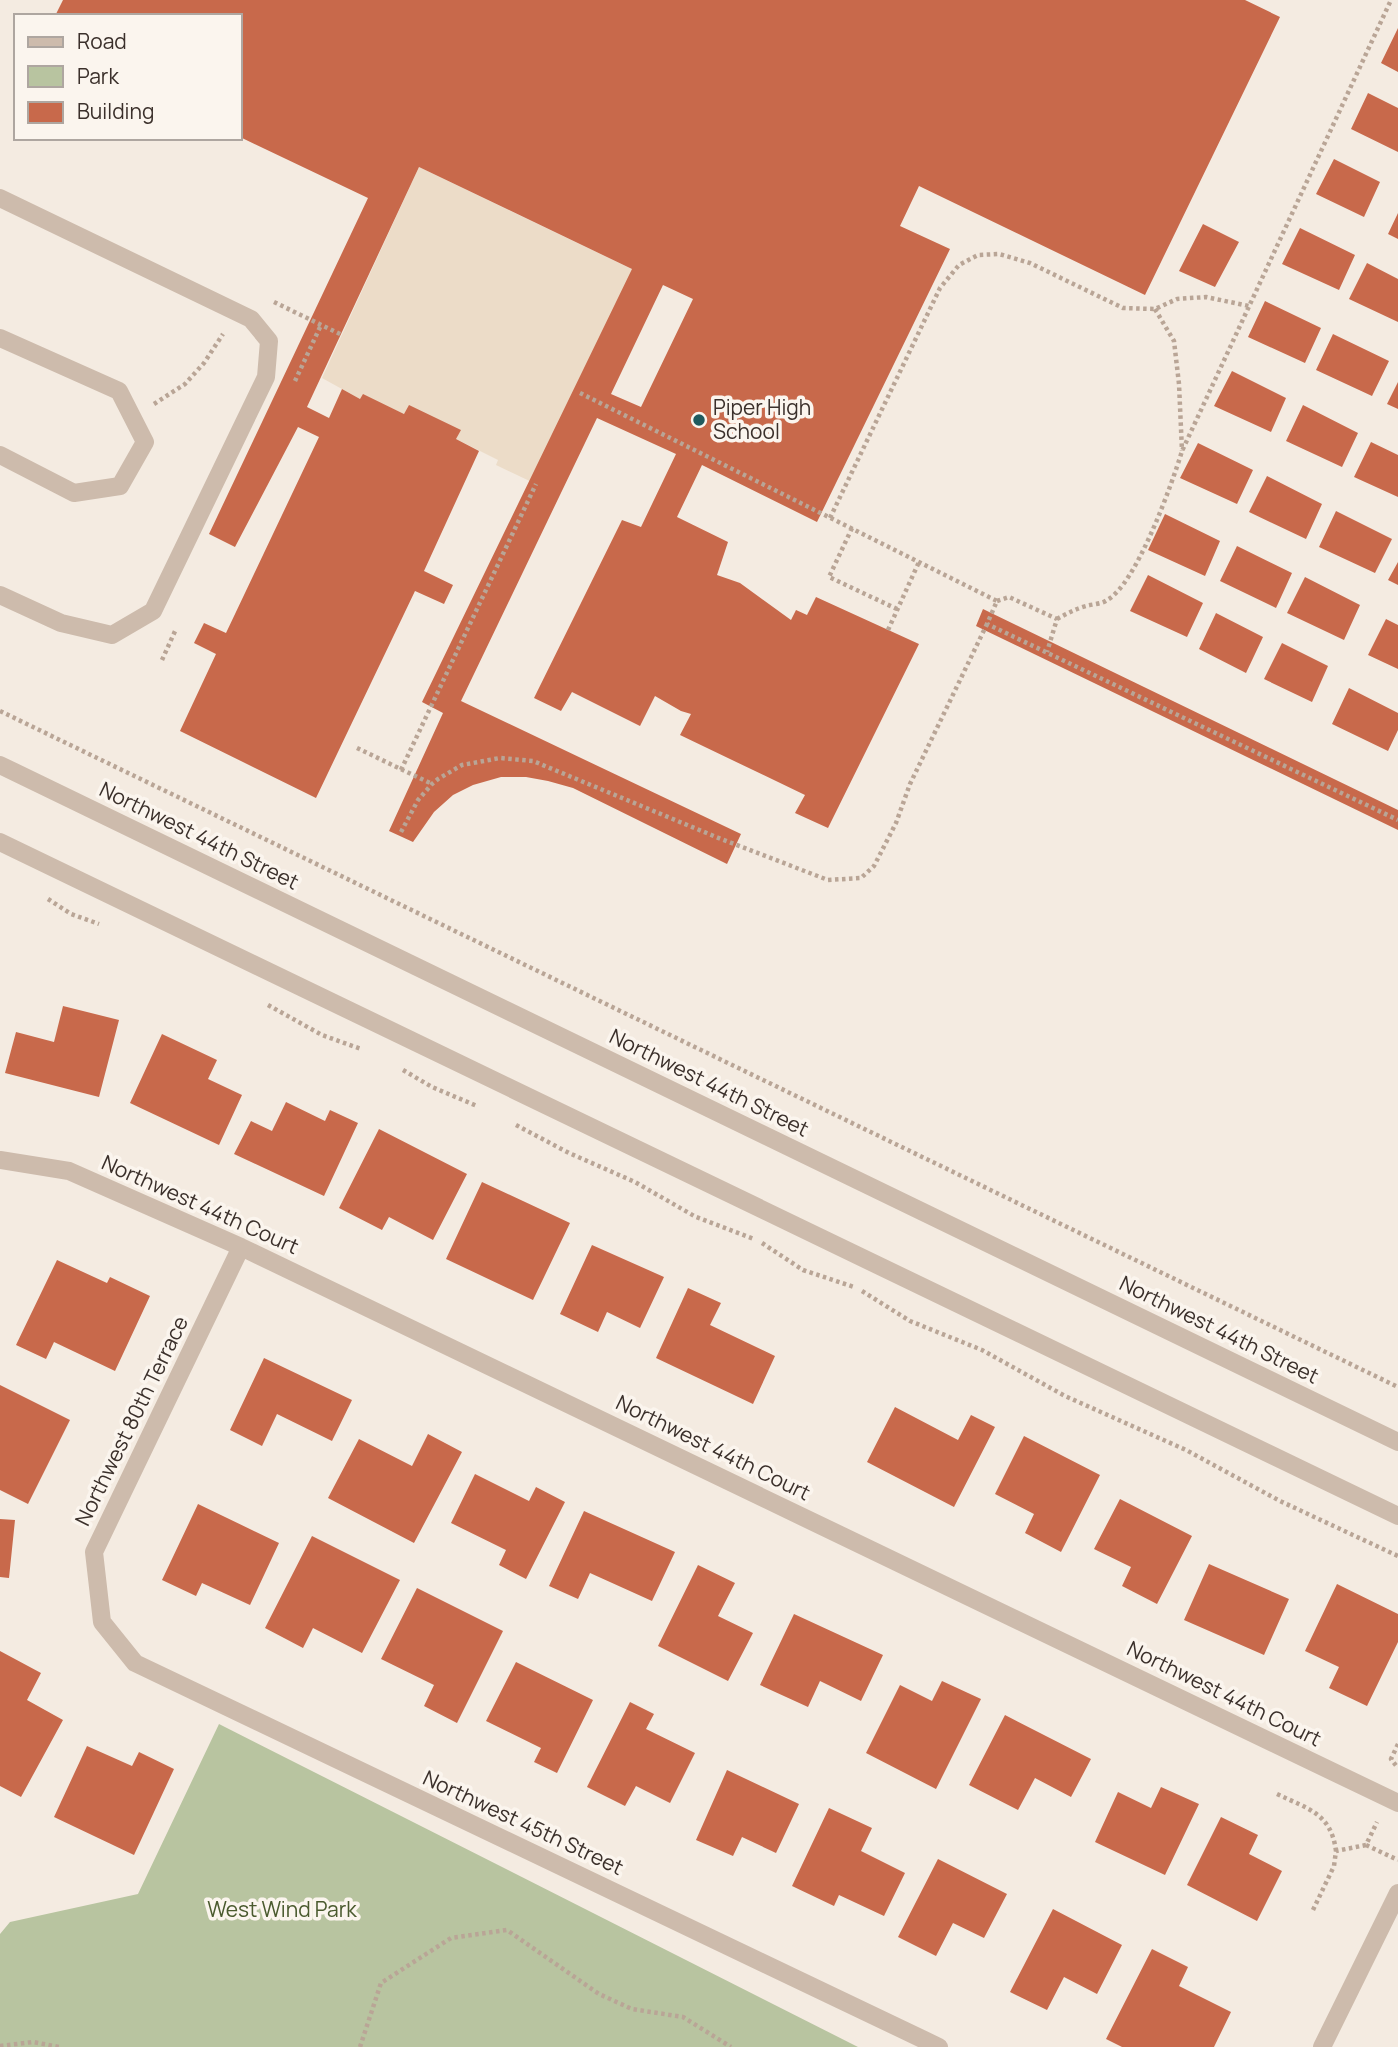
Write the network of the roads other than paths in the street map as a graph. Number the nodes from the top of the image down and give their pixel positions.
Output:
1 (0, 198) edge
2 (0, 338) edge
3 (0, 456) edge
4 (0, 595) edge
5 (0, 765) edge
6 (0, 842) edge
7 (0, 1160) edge
8 (241, 1247) junction
9 (1398, 1442) edge
10 (1398, 1516) edge
11 (103, 1622) joint
12 (1393, 1800) edge
13 (1398, 1893) edge
14 (939, 2047) edge
15 (1322, 2047) edge

1 - 4 street
2 - 3 street
5 - 9 street, Northwest 44th Street
6 - 10 street
7 - 8 street, Northwest 44th Court
8 - 11 street, Northwest 80th Terrace
8 - 12 street, Northwest 44th Court
11 - 14 street, Northwest 45th Street
13 - 15 street

